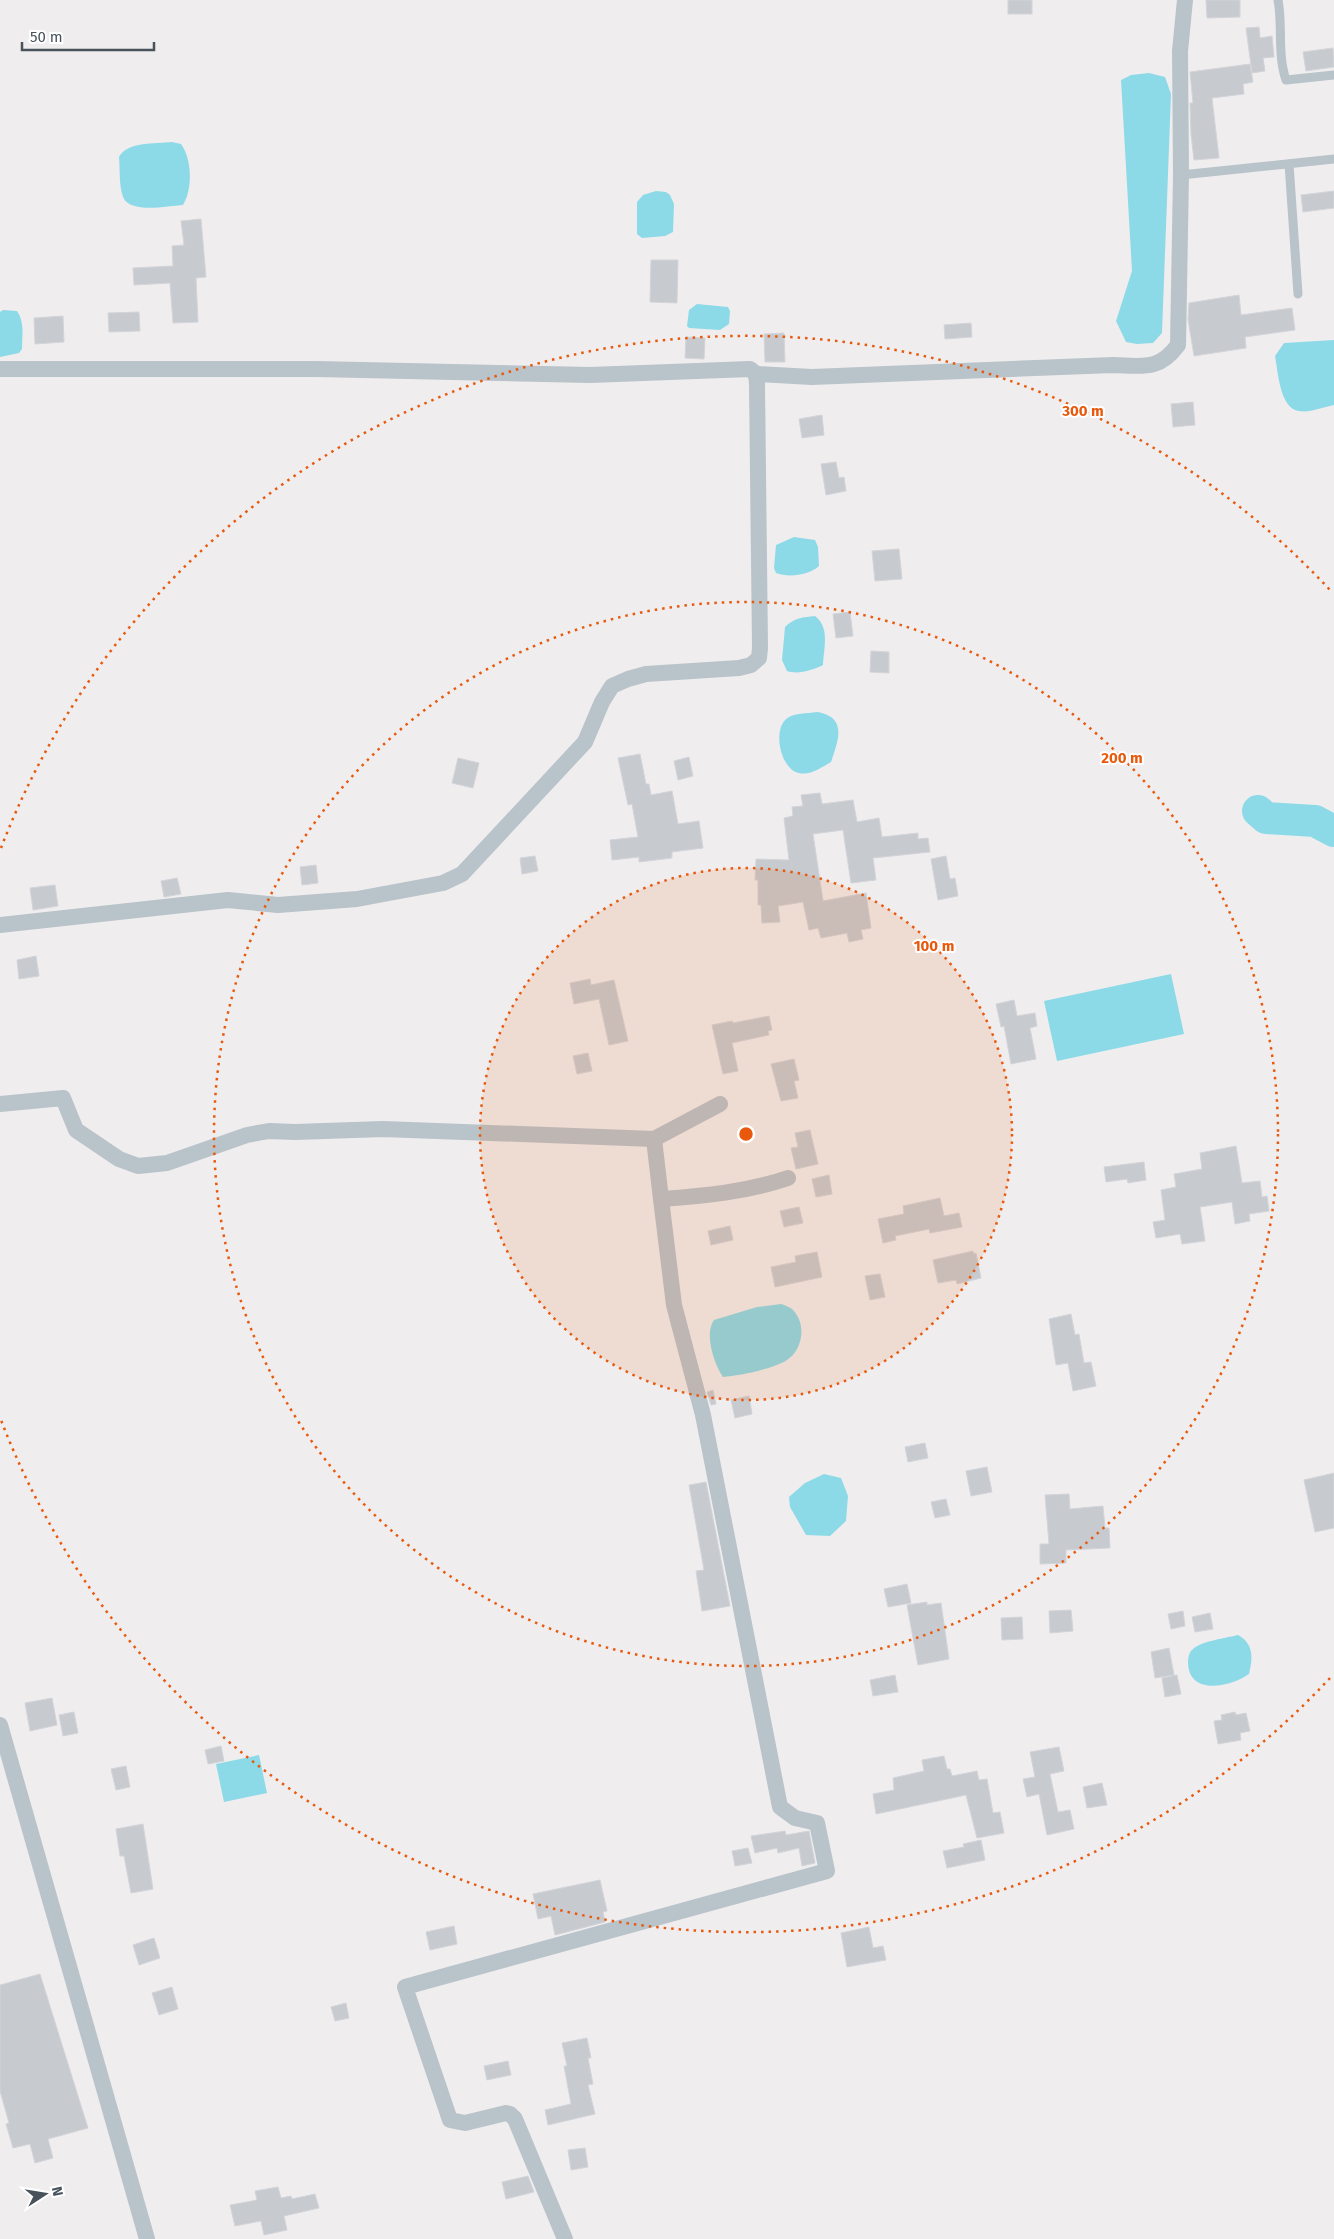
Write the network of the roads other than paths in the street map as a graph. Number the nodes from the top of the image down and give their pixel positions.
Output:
1 (1185, 0) edge
2 (1278, 0) edge
3 (1334, 75) edge
4 (1334, 159) edge
5 (1289, 164) junction
6 (1181, 175) junction
7 (1298, 294) dead end
8 (0, 369) edge
9 (756, 374) junction
10 (0, 926) edge
11 (0, 1104) edge
12 (720, 1104) dead end
13 (654, 1139) junction
14 (788, 1178) dead end
15 (661, 1199) junction
16 (0, 1725) edge
17 (146, 2239) edge
18 (565, 2239) edge

1 - 6 street
2 - 3 lane
4 - 5 lane
5 - 6 lane
5 - 7 lane
6 - 9 street
8 - 9 street
9 - 10 street
11 - 13 street
12 - 13 street
13 - 15 street
14 - 15 street
15 - 18 street
16 - 17 street

